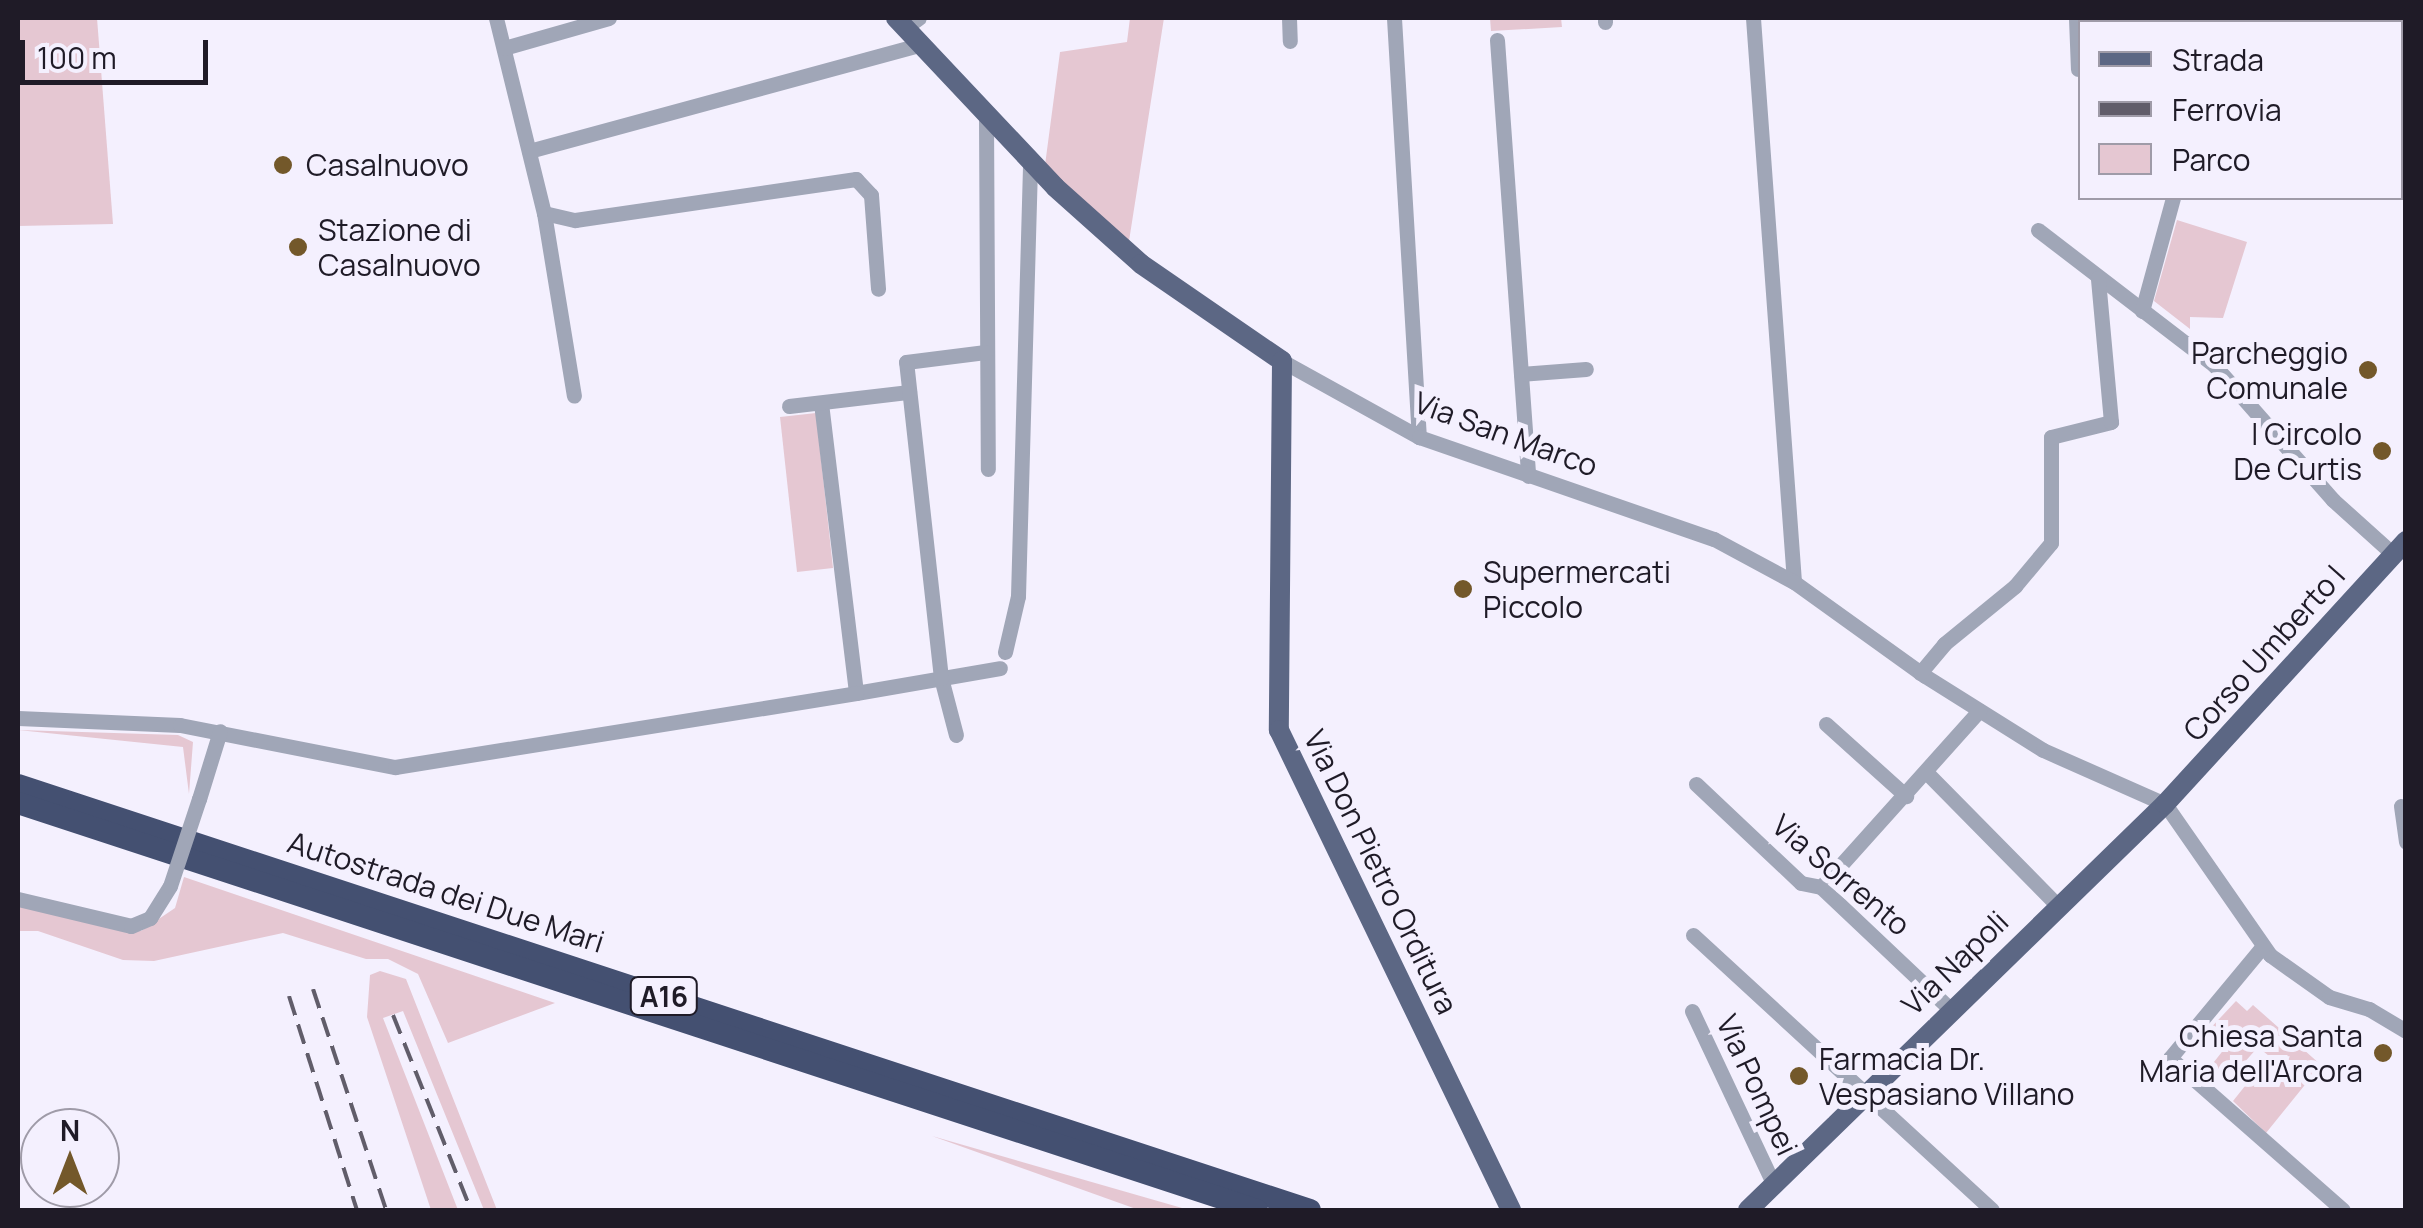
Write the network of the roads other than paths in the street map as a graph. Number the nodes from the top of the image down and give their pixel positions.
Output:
1 (496, 18) edge
2 (609, 18) edge
3 (1289, 18) edge
4 (1394, 18) edge
5 (1754, 18) edge
6 (2076, 18) edge
7 (907, 21) edge
8 (1290, 40) dead end
9 (1497, 40) dead end
10 (919, 45) junction
11 (504, 48) junction
12 (2078, 69) dead end
13 (986, 117) junction
14 (529, 151) junction
15 (1030, 161) junction
16 (2172, 200) edge
17 (544, 213) junction
18 (2038, 230) dead end
19 (2098, 278) junction
20 (878, 289) dead end
21 (2142, 311) junction
22 (985, 352) junction
23 (1282, 361) junction
24 (1586, 369) dead end
25 (1521, 374) junction
26 (909, 392) junction
27 (574, 396) dead end
28 (821, 403) junction
29 (789, 406) dead end
30 (1419, 437) junction
31 (988, 469) dead end
32 (1528, 476) junction
33 (2400, 548) edge
34 (1794, 582) junction
35 (1920, 673) junction
36 (941, 678) junction
37 (856, 693) junction
38 (1978, 711) junction
39 (18, 718) edge
40 (1826, 724) dead end
41 (220, 730) junction
42 (956, 734) dead end
43 (1928, 773) junction
44 (1696, 784) dead end
45 (18, 785) edge
46 (1906, 796) junction
47 (18, 802) edge
48 (2165, 804) junction
49 (2401, 806) dead end
50 (2406, 842) edge
51 (1821, 887) junction
52 (18, 899) edge
53 (2058, 906) junction
54 (1693, 935) dead end
55 (2264, 946) junction
56 (1950, 1009) junction
57 (1692, 1010) dead end
58 (2406, 1032) edge
59 (1863, 1096) junction
60 (1773, 1184) junction
61 (1256, 1210) edge
62 (1310, 1210) edge
63 (1512, 1210) edge
64 (1748, 1210) edge
65 (1992, 1210) edge
66 (2343, 1210) edge

1 - 11 street
2 - 11 street
3 - 8 street
4 - 30 street
5 - 34 street
6 - 12 street
7 - 10 main road, Via San Marco
9 - 25 street
10 - 13 main road, Via San Marco
10 - 14 street
11 - 14 street
13 - 15 main road, Via San Marco
13 - 22 street
14 - 17 street
15 - 23 main road, Via San Marco
15 - 36 street
16 - 21 street
17 - 20 street
17 - 27 street
18 - 19 street
19 - 21 street
19 - 35 street
21 - 33 street
22 - 26 street
22 - 31 street
23 - 30 street, Via San Marco
23 - 63 main road, Via Don Pietro Orditura
24 - 25 street
25 - 32 street
26 - 28 street
26 - 36 street
28 - 29 street
28 - 37 street
30 - 32 street, Via San Marco
32 - 34 street, Via San Marco
33 - 48 main road, Corso Umberto I
34 - 35 street, Via San Marco
35 - 38 street, Via San Marco
36 - 37 street
36 - 42 street
37 - 41 street
38 - 43 street
38 - 48 street, Via San Marco
39 - 41 street
40 - 46 street
41 - 52 street, bridge
43 - 46 street
43 - 53 street
44 - 51 street, Via Sorrento
45 - 62 highway, Autostrada dei Due Mari / A16
46 - 51 street
47 - 61 highway, Autostrada dei Due Mari / A16
48 - 53 main road, Via Napoli
48 - 55 street
49 - 50 street
51 - 56 street, Via Sorrento
53 - 56 main road, Via Napoli
54 - 59 street
55 - 58 street
55 - 66 street
56 - 59 main road, Via Napoli
57 - 60 street, Via Pompei
59 - 60 main road, Via Napoli
59 - 65 street
60 - 64 main road, Via Napoli

